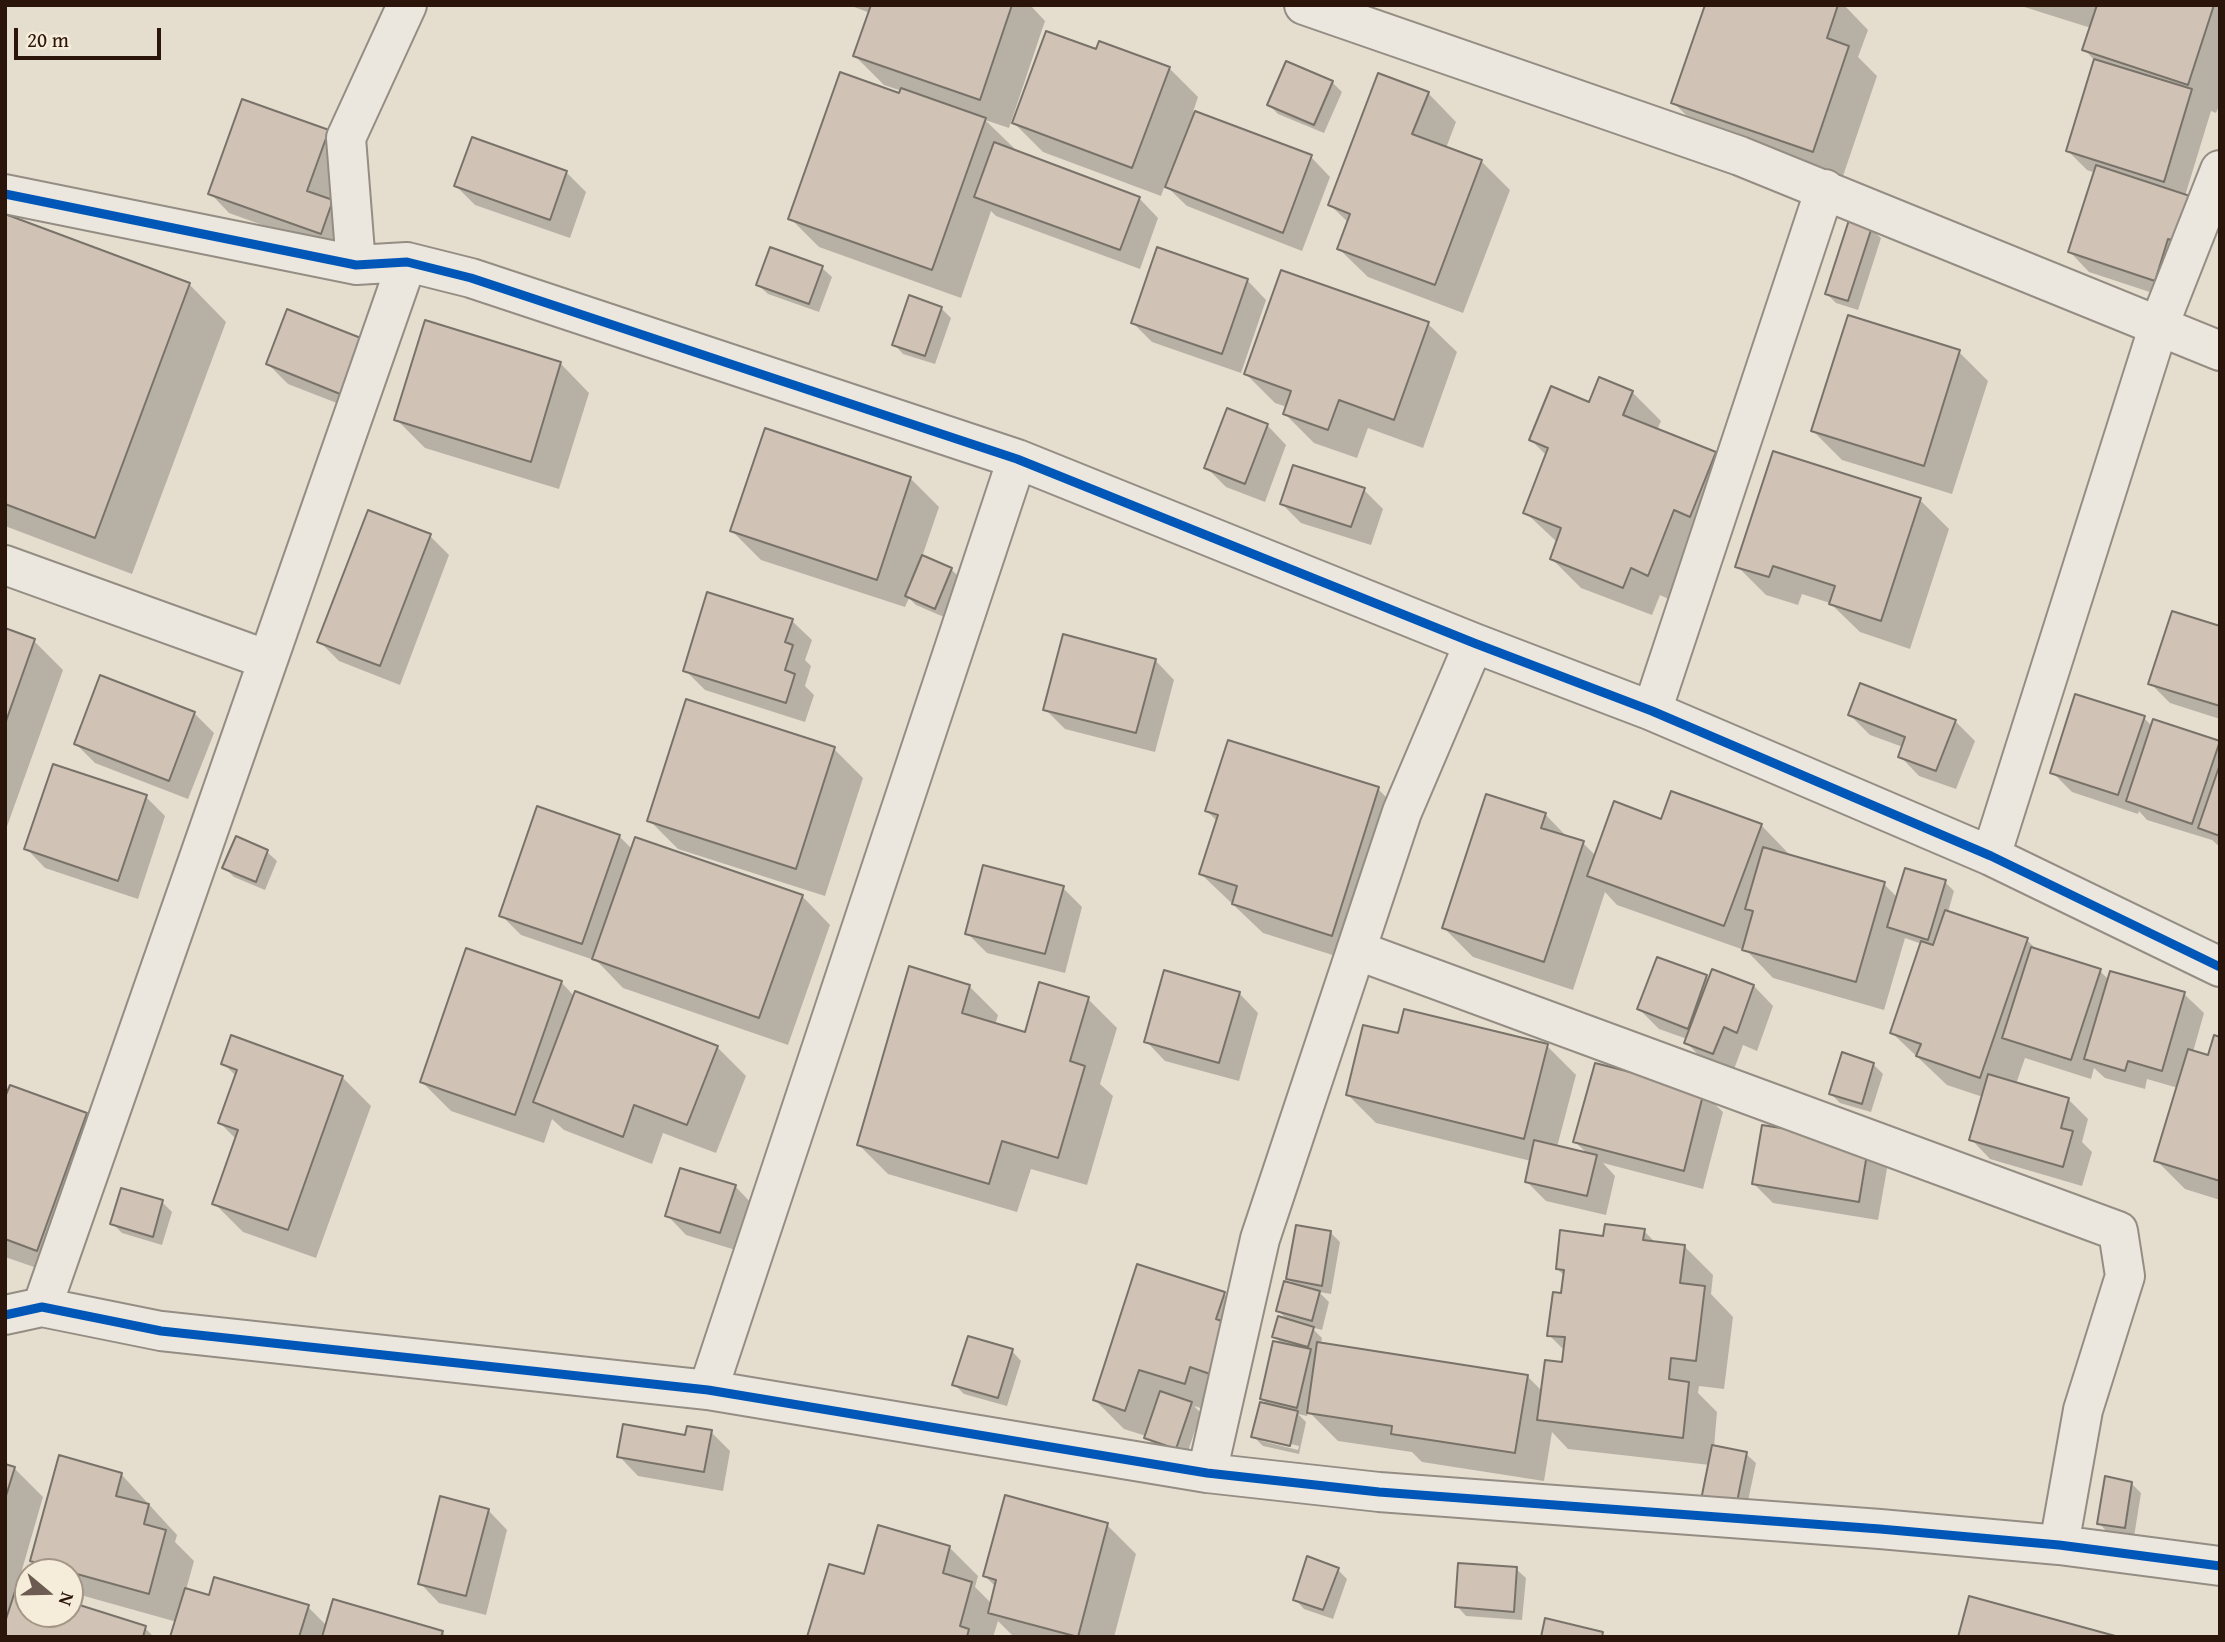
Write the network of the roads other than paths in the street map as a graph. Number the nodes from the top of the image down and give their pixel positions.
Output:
1 (407, 5) edge
2 (1304, 5) edge
3 (2220, 170) edge
4 (1825, 189) junction
5 (5, 194) edge
6 (407, 262) junction
7 (356, 265) junction
8 (2159, 325) junction
9 (2220, 351) edge
10 (1017, 459) junction
11 (5, 565) edge
12 (1474, 643) junction
13 (268, 660) junction
14 (1652, 711) junction
15 (1991, 856) junction
16 (1356, 950) junction
17 (2220, 967) edge
18 (42, 1307) junction
19 (5, 1315) edge
20 (708, 1390) junction
21 (1207, 1473) junction
22 (2059, 1545) junction
23 (2220, 1566) edge

1 - 7 street
2 - 4 street
3 - 8 street
4 - 8 street
4 - 14 street
5 - 7 street
6 - 7 street
6 - 10 street
6 - 13 street
8 - 9 street
8 - 15 street
10 - 12 street
10 - 20 street
11 - 13 street
12 - 14 street
12 - 16 street
13 - 18 street
14 - 15 street
15 - 17 street
16 - 21 street
16 - 22 street
18 - 19 street
18 - 20 street
20 - 21 street
21 - 22 street
22 - 23 street

